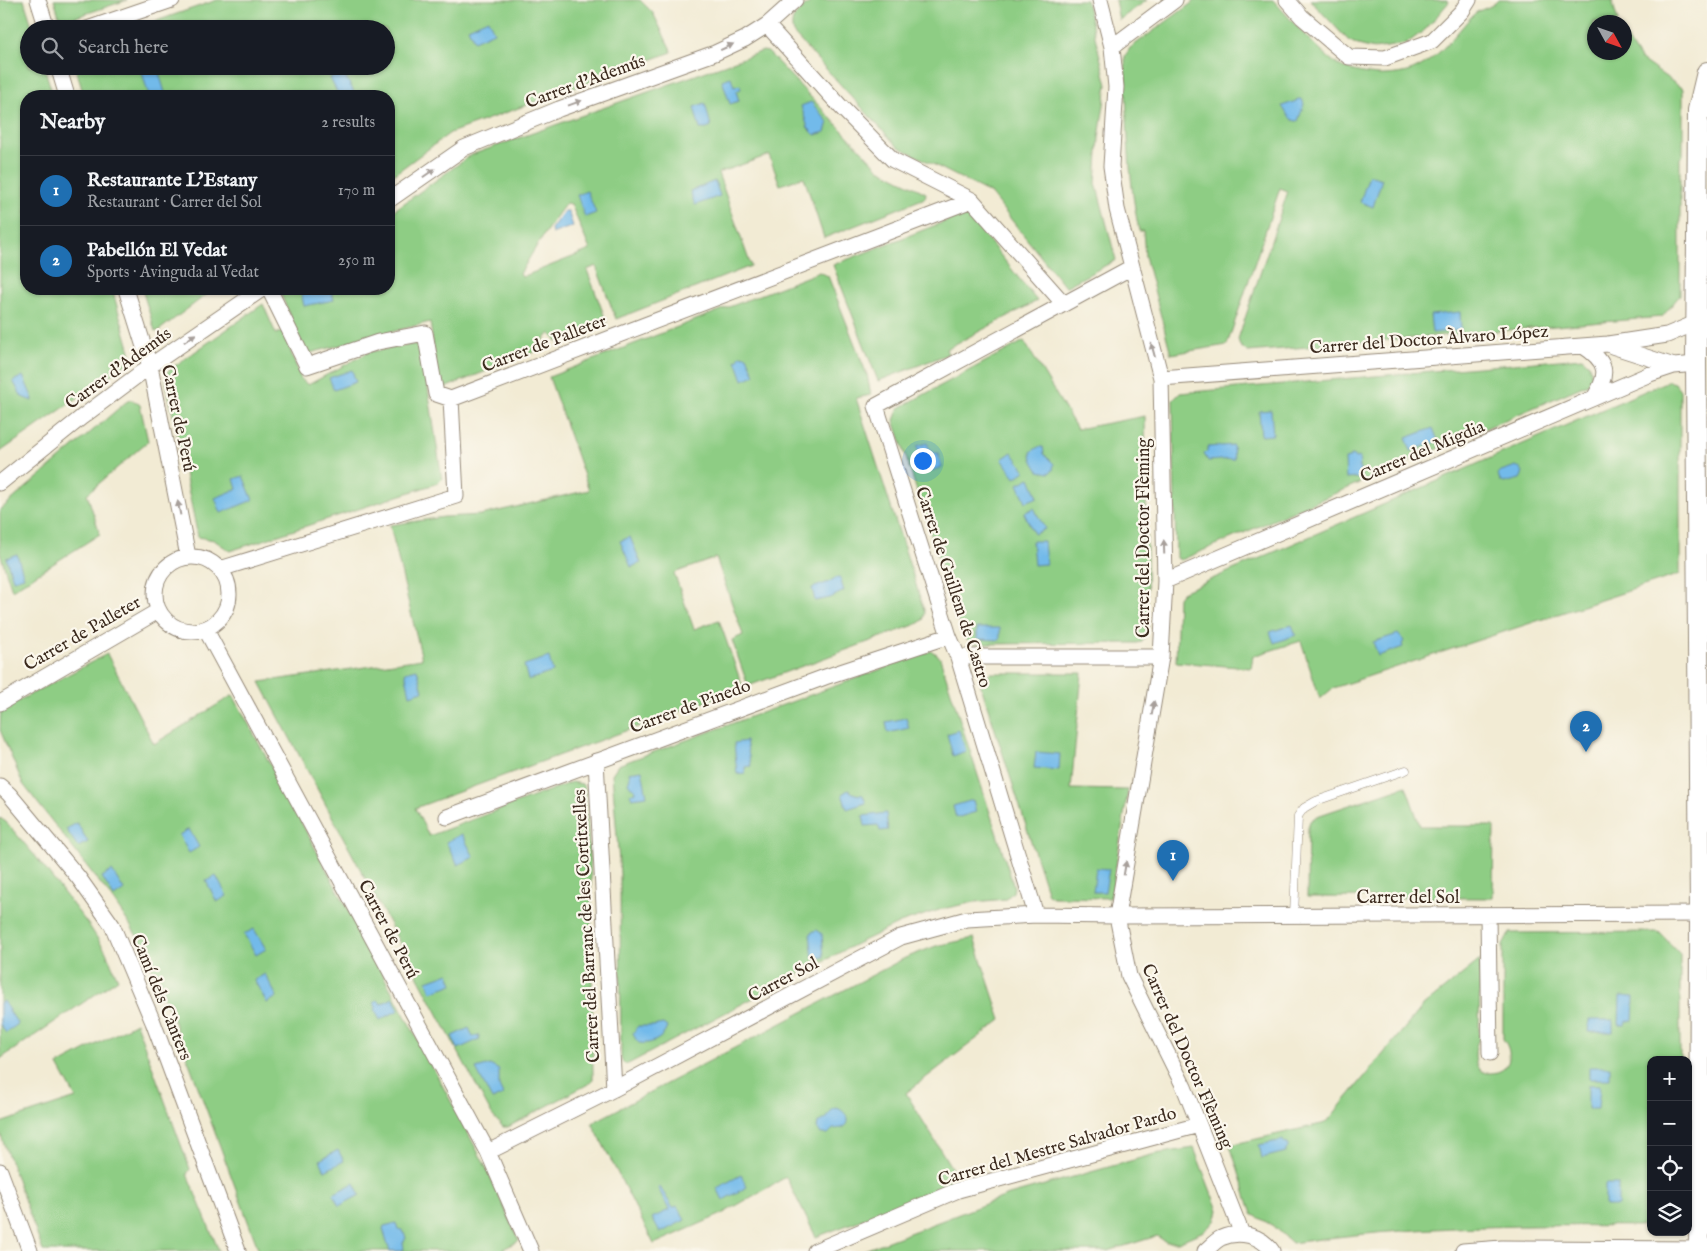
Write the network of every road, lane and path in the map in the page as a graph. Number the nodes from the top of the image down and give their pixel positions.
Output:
1 (38, 0) edge
2 (172, 0) edge
3 (796, 0) edge
4 (1100, 0) edge
5 (1175, 0) edge
6 (1287, 0) edge
7 (1469, 0) edge
8 (44, 20) edge
9 (113, 20) edge
10 (767, 25) junction
11 (1112, 47) junction
12 (1707, 72) edge
13 (61, 75) edge
14 (65, 90) edge
15 (1702, 109) edge
16 (395, 196) edge
17 (972, 200) junction
18 (1132, 267) junction
19 (128, 295) edge
20 (253, 295) edge
21 (272, 295) edge
22 (1064, 304) junction
23 (1698, 322) junction
24 (1608, 344) junction
25 (1583, 346) junction
26 (1696, 364) junction
27 (150, 366) junction
28 (1674, 366) junction
29 (1161, 378) junction
30 (1594, 398) junction
31 (451, 399) junction
32 (0, 483) edge
33 (188, 556) junction
34 (220, 569) junction
35 (1165, 581) junction
36 (158, 611) junction
37 (206, 630) junction
38 (949, 636) junction
39 (958, 657) junction
40 (1161, 657) junction
41 (0, 703) edge
42 (596, 761) junction
43 (1406, 770) dead end
44 (0, 786) edge
45 (447, 817) dead end
46 (1036, 914) junction
47 (1703, 914) edge
48 (1488, 915) junction
49 (1117, 916) junction
50 (1294, 916) junction
51 (1490, 1053) dead end
52 (614, 1089) junction
53 (1199, 1125) junction
54 (488, 1152) junction
55 (0, 1171) edge
56 (1242, 1234) junction
57 (1702, 1249) edge
58 (30, 1251) edge
59 (238, 1251) edge
60 (532, 1251) edge
61 (816, 1251) edge
62 (1205, 1251) edge
63 (1272, 1251) edge
64 (1463, 1251) edge

1 - 8 street
2 - 9 street
3 - 10 street, Carrer d'Ademús
4 - 11 street, Carrer del Doctor Flèming
5 - 11 street
6 - 7 street
16 -> 10 street, Carrer d'Ademús
10 - 17 street
11 - 18 street, Carrer del Doctor Flèming
12 - 15 street
13 - 14 street
15 - 23 street
17 - 22 street
17 - 31 street, Carrer de Palleter
18 - 22 street, Carrer de Guillem de Castro
29 -> 18 street, Carrer del Doctor Flèming
19 - 27 street, Carrer de Perú
27 -> 20 street, Carrer d'Ademús
21 - 31 street
22 - 38 street, Carrer de Guillem de Castro
23 - 24 street, Carrer del Doctor Àlvaro López
23 - 26 street
24 - 25 street, Carrer del Doctor Àlvaro López
24 - 28 street
25 - 29 street, Carrer del Doctor Àlvaro López
25 - 30 street
26 - 28 street, Carrer del Migdia
26 - 47 street
27 - 32 street, Carrer d'Ademús
33 -> 27 street, Carrer de Perú
28 - 30 street, Carrer del Migdia
35 -> 29 street, Carrer del Doctor Flèming
30 - 35 street, Carrer del Migdia
31 - 34 street
33 - 34 street
33 - 36 street
34 - 37 street
35 - 40 street, Carrer del Doctor Flèming
36 - 37 street
36 - 41 street, Carrer de Palleter
37 - 54 street, Carrer de Perú
38 - 39 street, Carrer de Guillem de Castro
38 - 42 street, Carrer de Pinedo
39 - 40 street
39 - 46 street, Carrer de Guillem de Castro
49 -> 40 street, Carrer del Doctor Flèming
42 - 45 street, Carrer de Pinedo
42 - 52 street, Carrer del Barranc de les Cortitxelles
43 - 50 lane
44 - 59 street, Camí dels Cànters
46 - 49 street, Carrer Sol
46 - 52 street, Carrer Sol
47 - 48 street, Carrer del Sol
47 - 57 street
48 - 50 street, Carrer del Sol
48 - 51 street
49 - 50 street, Carrer del Sol
49 - 53 street, Carrer del Doctor Flèming
52 - 54 street, Carrer Sol
53 - 56 street, Carrer del Doctor Flèming
53 - 61 street, Carrer del Mestre Salvador Pardo
54 - 60 street, Carrer de Perú
55 - 58 street
56 - 62 street
56 - 63 street
57 - 64 street

